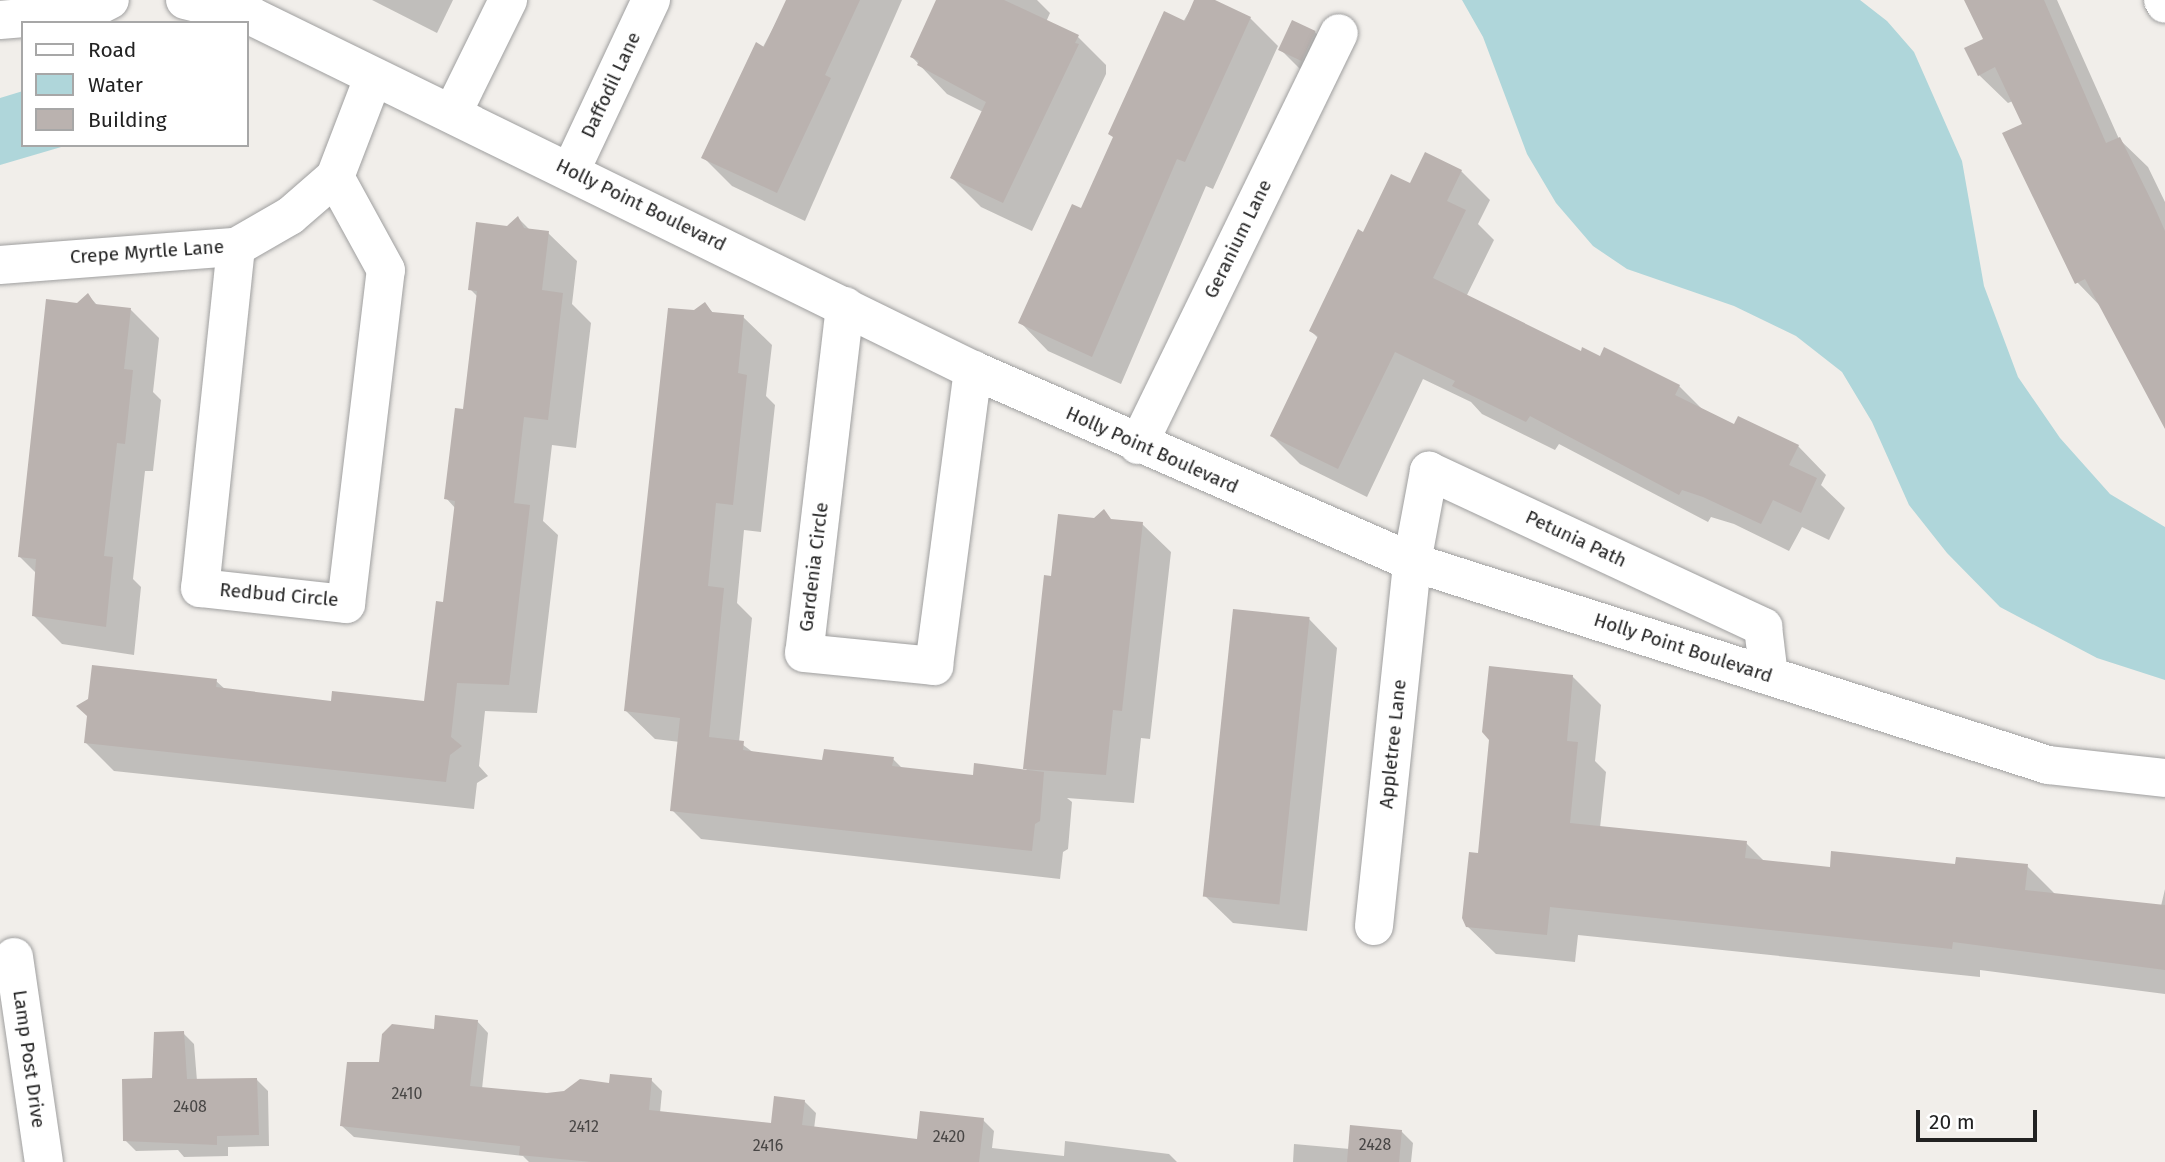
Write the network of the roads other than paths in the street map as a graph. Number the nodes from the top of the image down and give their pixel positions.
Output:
1 (110, 0) edge
2 (185, 0) edge
3 (508, 0) edge
4 (651, 0) edge
5 (0, 20) edge
6 (1339, 33) dead end
7 (373, 78) junction
8 (452, 114) junction
9 (571, 170) junction
10 (335, 177) junction
11 (236, 247) junction
12 (0, 265) edge
13 (845, 306) junction
14 (973, 370) junction
15 (1138, 444) junction
16 (1412, 562) junction
17 (1769, 676) junction
18 (2165, 778) edge
19 (1374, 926) dead end
20 (14, 957) dead end
21 (44, 1162) edge

1 - 5 street
2 - 7 street, Holly Point Boulevard
3 - 8 street
4 - 9 street, Daffodil Lane
6 - 15 street, Geranium Lane
7 - 8 street, Holly Point Boulevard
7 - 10 street, Crepe Myrtle Lane
8 - 9 street, Holly Point Boulevard
9 - 13 street, Holly Point Boulevard
10 - 11 street, Crepe Myrtle Lane
10 - 11 street, Redbud Circle
11 - 12 street, Crepe Myrtle Lane
13 - 14 street, Holly Point Boulevard
13 - 14 street, Gardenia Circle
14 - 15 street, Holly Point Boulevard
15 - 16 street, Holly Point Boulevard
16 - 17 street, Holly Point Boulevard
16 - 17 street, Petunia Path
16 - 19 street, Appletree Lane
17 - 18 street, Holly Point Boulevard
20 - 21 street, Lamp Post Drive

